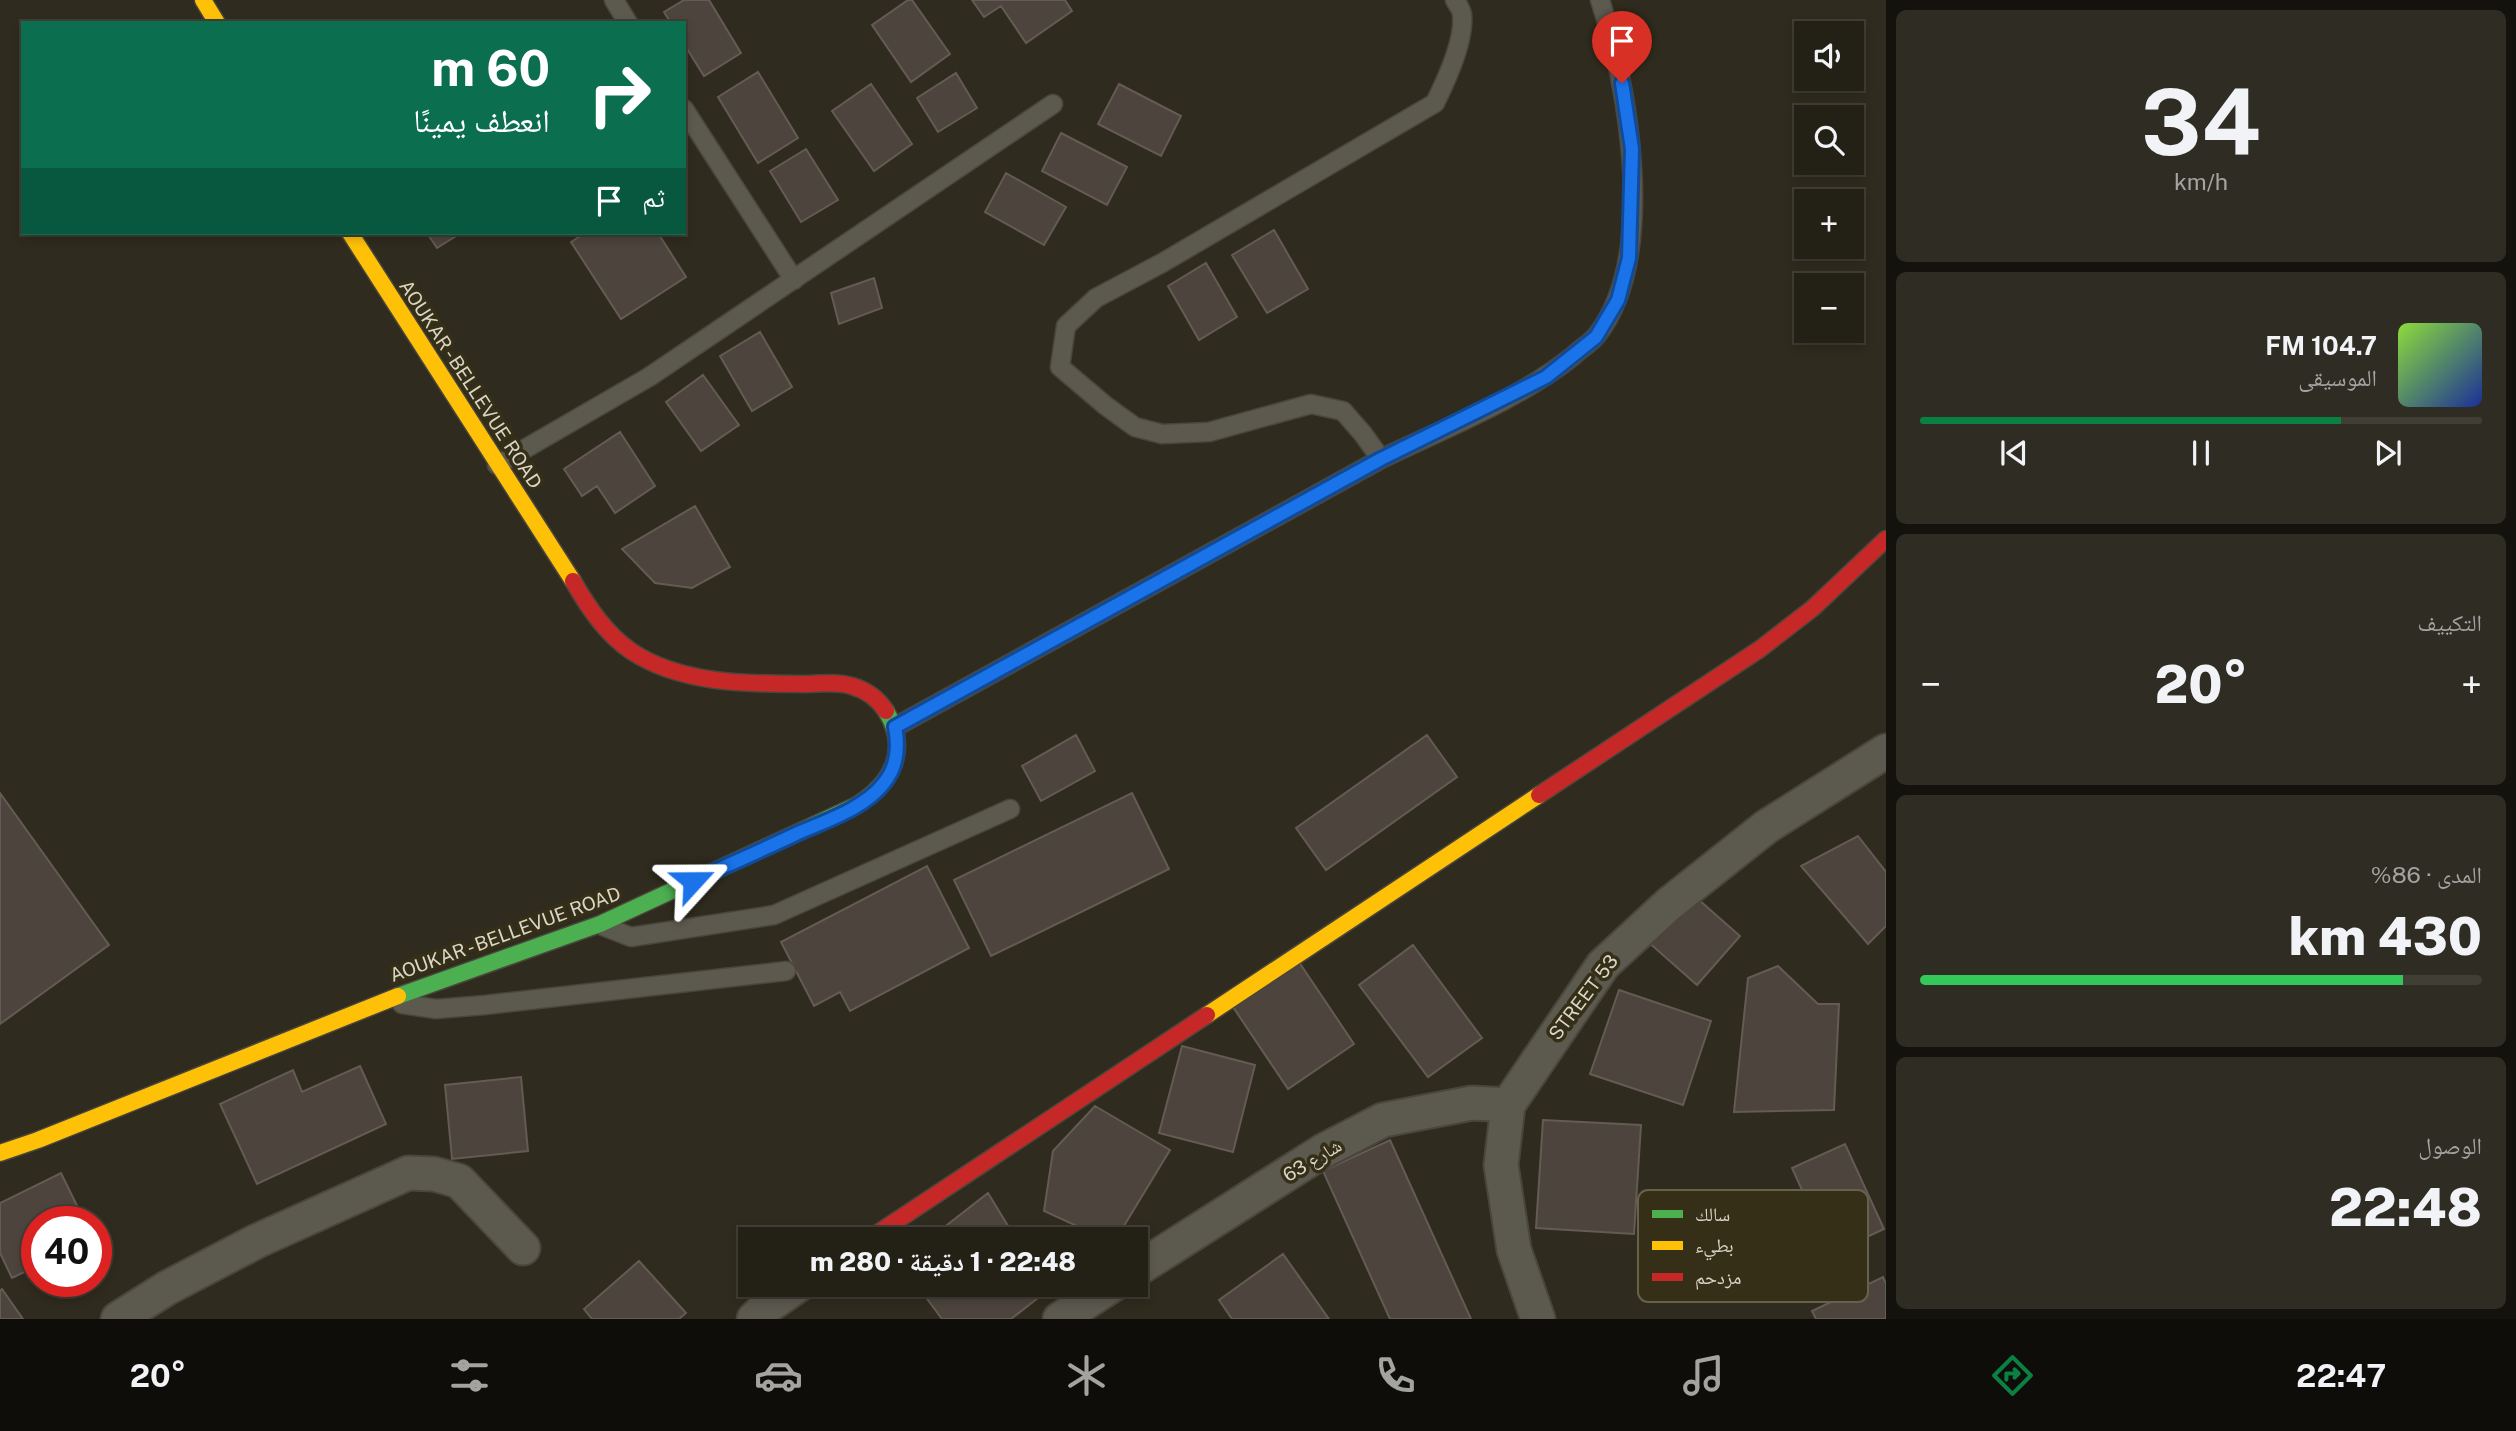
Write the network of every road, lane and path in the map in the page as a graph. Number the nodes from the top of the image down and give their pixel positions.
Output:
1 (203, 0) edge
2 (614, 0) edge
3 (1455, 0) edge
4 (1600, 0) edge
5 (216, 21) edge
6 (627, 21) edge
7 (1053, 104) dead end
8 (686, 112) edge
9 (351, 235) edge
10 (794, 280) junction
11 (1381, 459) junction
12 (497, 465) junction
13 (1886, 539) edge
14 (895, 727) junction
15 (1886, 751) edge
16 (1010, 809) dead end
17 (600, 924) junction
18 (786, 971) dead end
19 (385, 1001) junction
20 (1508, 1105) junction
21 (0, 1153) edge
22 (887, 1227) edge
23 (523, 1248) dead end
24 (1148, 1262) edge
25 (781, 1297) edge
26 (1094, 1297) edge
27 (118, 1319) edge
28 (754, 1319) edge
29 (1060, 1319) edge
30 (1538, 1319) edge

1 - 5 street
2 - 6 lane
3 - 11 lane
4 - 11 lane
7 - 10 lane
8 - 10 lane
9 - 12 street, AOUKAR - BELLEVUE ROAD
10 - 12 lane
11 - 14 lane
12 - 14 street, AOUKAR - BELLEVUE ROAD
13 - 22 street
14 - 17 street, AOUKAR - BELLEVUE ROAD
15 - 20 street, STREET 53
16 - 17 lane
17 - 19 street, AOUKAR - BELLEVUE ROAD
18 - 19 lane
19 - 21 street, AOUKAR - BELLEVUE ROAD
20 - 24 street, شارع 63
20 - 30 street, STREET 53
23 - 27 street
25 - 28 street
26 - 29 street

